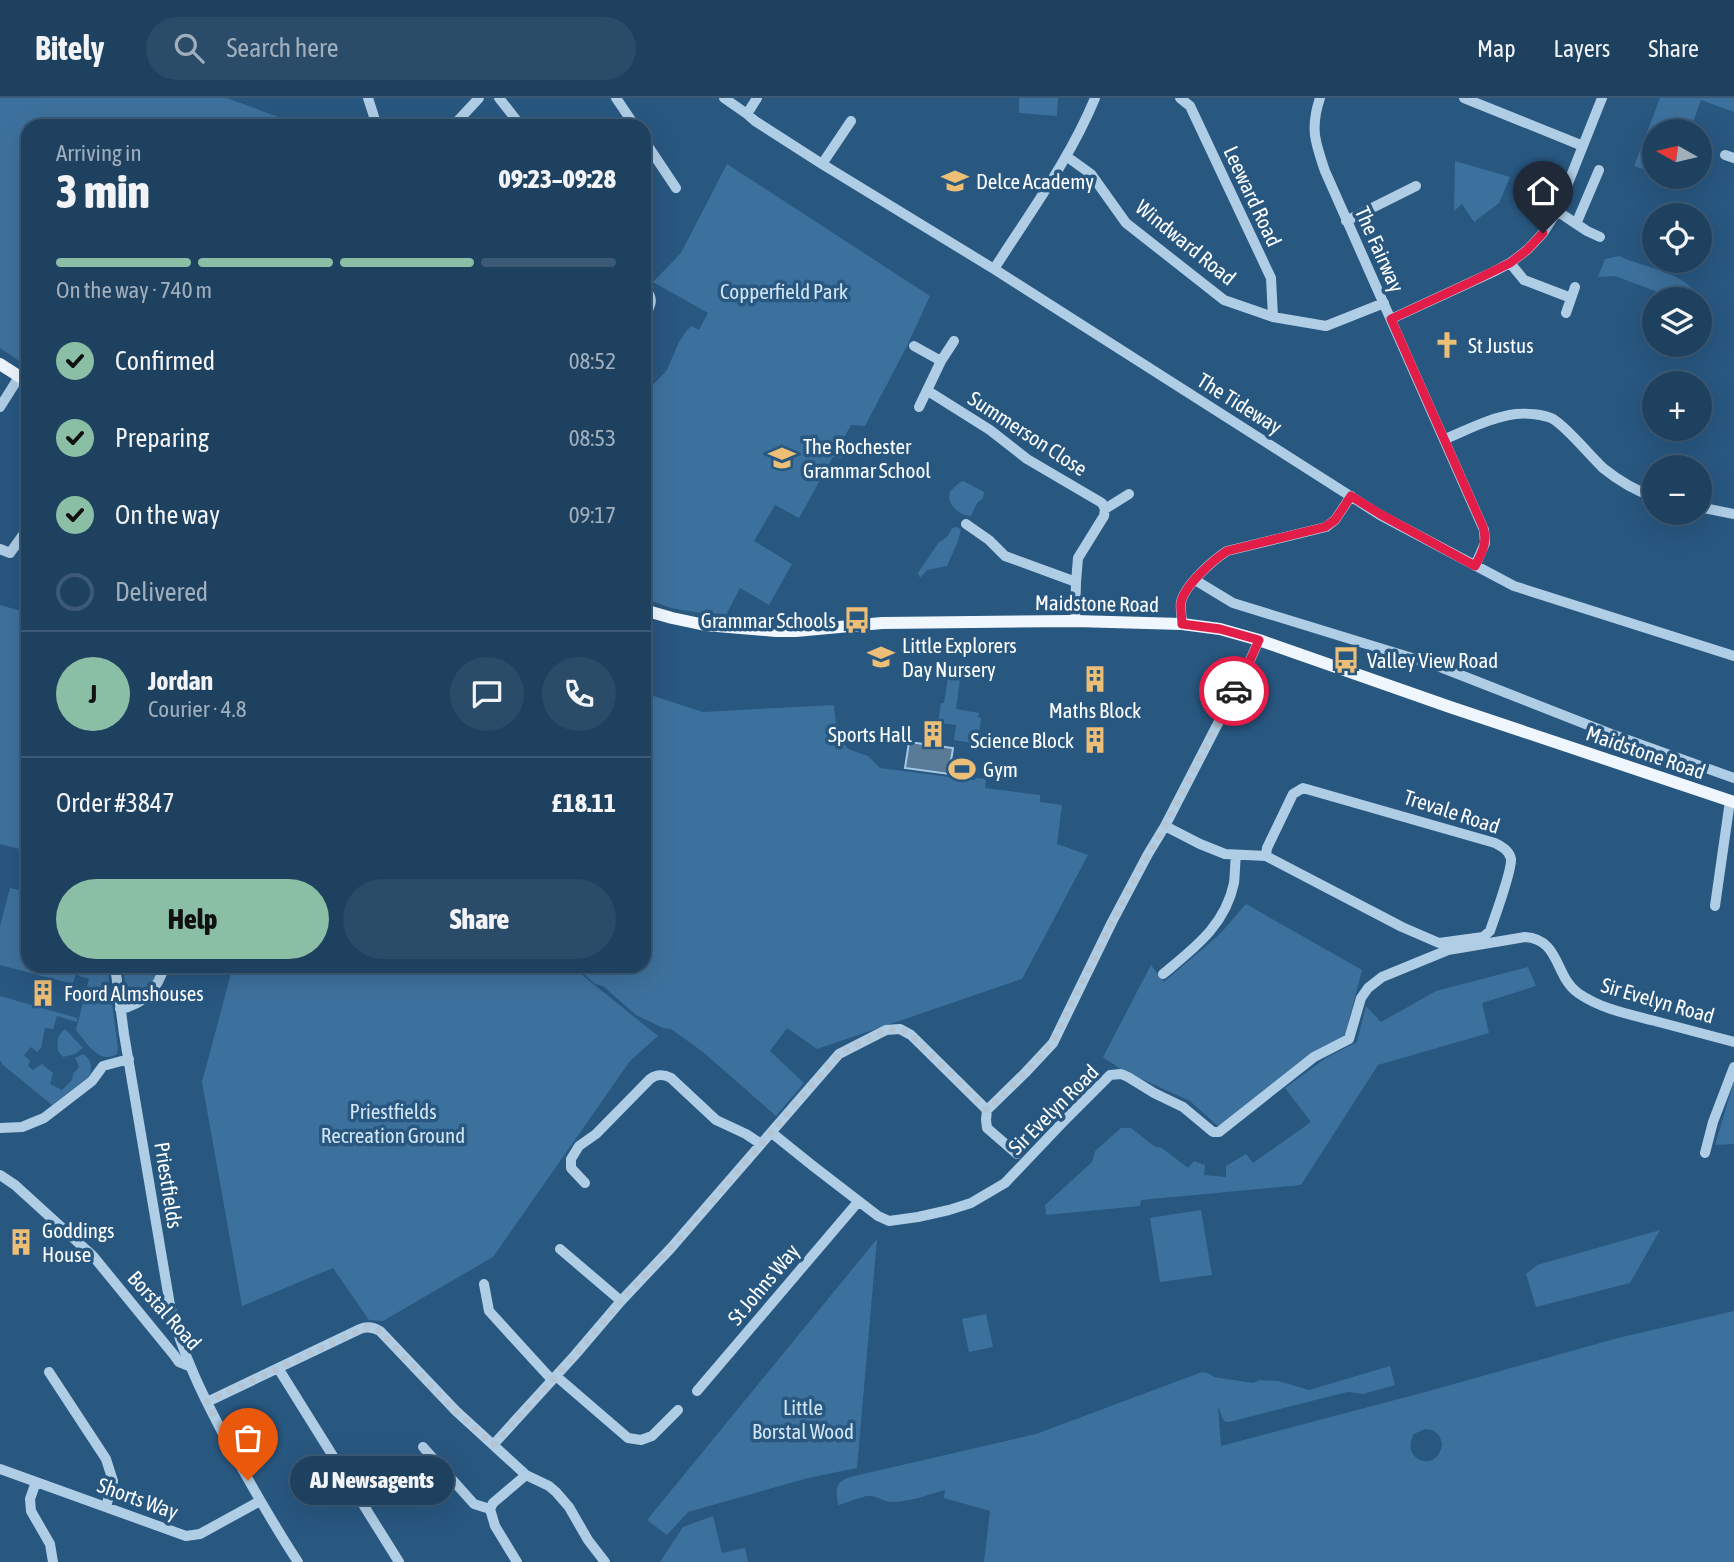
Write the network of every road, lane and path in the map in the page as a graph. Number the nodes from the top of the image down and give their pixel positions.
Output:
1 (368, 98) edge
2 (479, 98) edge
3 (499, 98) edge
4 (616, 98) edge
5 (724, 98) edge
6 (757, 98) edge
7 (1095, 98) edge
8 (1180, 98) edge
9 (1320, 98) edge
10 (1464, 98) edge
11 (1602, 98) edge
12 (751, 117) junction
13 (375, 119) edge
14 (460, 119) edge
15 (516, 119) edge
16 (630, 119) edge
17 (850, 121) dead end
18 (1583, 146) junction
19 (651, 150) edge
20 (1066, 156) junction
21 (822, 164) junction
22 (1599, 170) dead end
23 (1416, 186) dead end
24 (676, 188) dead end
25 (1557, 211) junction
26 (1346, 221) junction
27 (1576, 224) junction
28 (1600, 237) dead end
29 (1510, 263) junction
30 (994, 269) junction
31 (1575, 287) dead end
32 (1571, 298) junction
33 (1384, 303) junction
34 (1566, 313) dead end
35 (1273, 317) junction
36 (1391, 319) junction
37 (954, 341) dead end
38 (914, 346) dead end
39 (941, 361) junction
40 (0, 364) edge
41 (21, 377) edge
42 (21, 382) edge
43 (928, 391) junction
44 (0, 407) edge
45 (919, 407) dead end
46 (1445, 439) junction
47 (1642, 492) edge
48 (1129, 494) dead end
49 (1351, 496) junction
50 (1105, 509) junction
51 (1712, 509) edge
52 (1734, 514) edge
53 (966, 524) dead end
54 (21, 535) edge
55 (5, 551) edge
56 (1475, 566) junction
57 (1195, 580) junction
58 (1076, 582) junction
59 (651, 612) edge
60 (1075, 621) junction
61 (1182, 624) junction
62 (1259, 640) junction
63 (1734, 656) edge
64 (1734, 778) edge
65 (1732, 802) edge
66 (1165, 826) junction
67 (1236, 855) junction
68 (1266, 856) junction
69 (1715, 906) dead end
70 (116, 973) edge
71 (162, 973) edge
72 (1163, 974) dead end
73 (120, 1009) junction
74 (1734, 1042) edge
75 (128, 1059) junction
76 (1734, 1067) edge
77 (987, 1110) junction
78 (0, 1128) edge
79 (772, 1133) junction
80 (761, 1144) junction
81 (1705, 1153) dead end
82 (1017, 1154) dead end
83 (0, 1175) edge
84 (585, 1183) dead end
85 (858, 1202) junction
86 (561, 1249) dead end
87 (484, 1284) dead end
88 (621, 1301) junction
89 (189, 1366) junction
90 (278, 1368) junction
91 (49, 1372) dead end
92 (554, 1378) junction
93 (697, 1391) dead end
94 (207, 1402) junction
95 (678, 1410) dead end
96 (493, 1445) junction
97 (423, 1447) dead end
98 (0, 1469) edge
99 (526, 1475) junction
100 (36, 1482) junction
101 (260, 1501) junction
102 (106, 1507) junction
103 (490, 1509) junction
104 (53, 1562) edge
105 (298, 1562) edge
106 (399, 1562) edge
107 (517, 1562) edge
108 (605, 1562) edge

1 - 13 street
2 - 14 street
3 - 15 street
4 - 16 street
5 - 12 street, The Tideway
6 - 12 street
7 - 20 street
8 - 35 street, Leeward Road
9 - 26 street, The Fairway
10 - 18 street
11 - 18 street
12 - 21 street, The Tideway
17 - 21 street
18 - 25 street
19 - 24 street
20 - 30 street
20 - 35 street, Windward Road
21 - 30 street, The Tideway
22 - 27 street
23 - 26 street
25 - 27 street
25 - 29 street
26 - 33 street, The Fairway
27 - 28 street
29 - 32 street
29 - 36 street
30 - 49 street, The Tideway
31 - 32 street
32 - 34 street
33 - 35 street, Windward Road
33 - 36 street, The Fairway
36 - 46 street, The Fairway
37 - 39 street
38 - 39 street
39 - 43 street
40 - 41 main road
42 - 44 street
43 - 45 street
43 - 50 street, Summerson Close
46 - 47 street
46 - 56 street, The Fairway
48 - 50 street
49 - 56 street, The Tideway
49 - 57 street
50 - 58 street
51 - 52 street
53 - 58 street
54 - 55 street
56 - 63 street, The Tideway
57 - 61 street
57 - 64 street, Maidstone Road
58 - 60 street
59 - 60 main road, Maidstone Road
60 - 61 main road, Maidstone Road
61 - 62 main road, Maidstone Road
62 - 65 main road, Maidstone Road
62 - 66 street
65 - 69 street
66 - 67 street, Trevale Road
66 - 77 street
67 - 68 street, Trevale Road
67 - 72 street
68 - 68 street, Trevale Road
70 - 73 street, Priestfields
71 - 73 street
73 - 75 street, Priestfields
74 - 85 street, Sir Evelyn Road
75 - 78 street
75 - 89 street, Priestfields
76 - 81 street
77 - 79 street
77 - 82 street
79 - 80 street
79 - 85 street, Sir Evelyn Road
80 - 84 street
80 - 88 street
83 - 89 street, Borstal Road
85 - 93 street, St Johns Way
86 - 88 street
87 - 92 street
88 - 92 street
89 - 94 street, Borstal Road
90 - 94 street
90 - 96 street
90 - 106 street
91 - 102 street
92 - 95 street
92 - 96 street
94 - 101 street, Borstal Road
96 - 99 street
97 - 103 street
98 - 100 street, Shorts Way
99 - 103 street
99 - 108 street
100 - 102 street, Shorts Way
100 - 104 street
101 - 102 street, Shorts Way
101 - 105 street, Borstal Road
103 - 107 street

